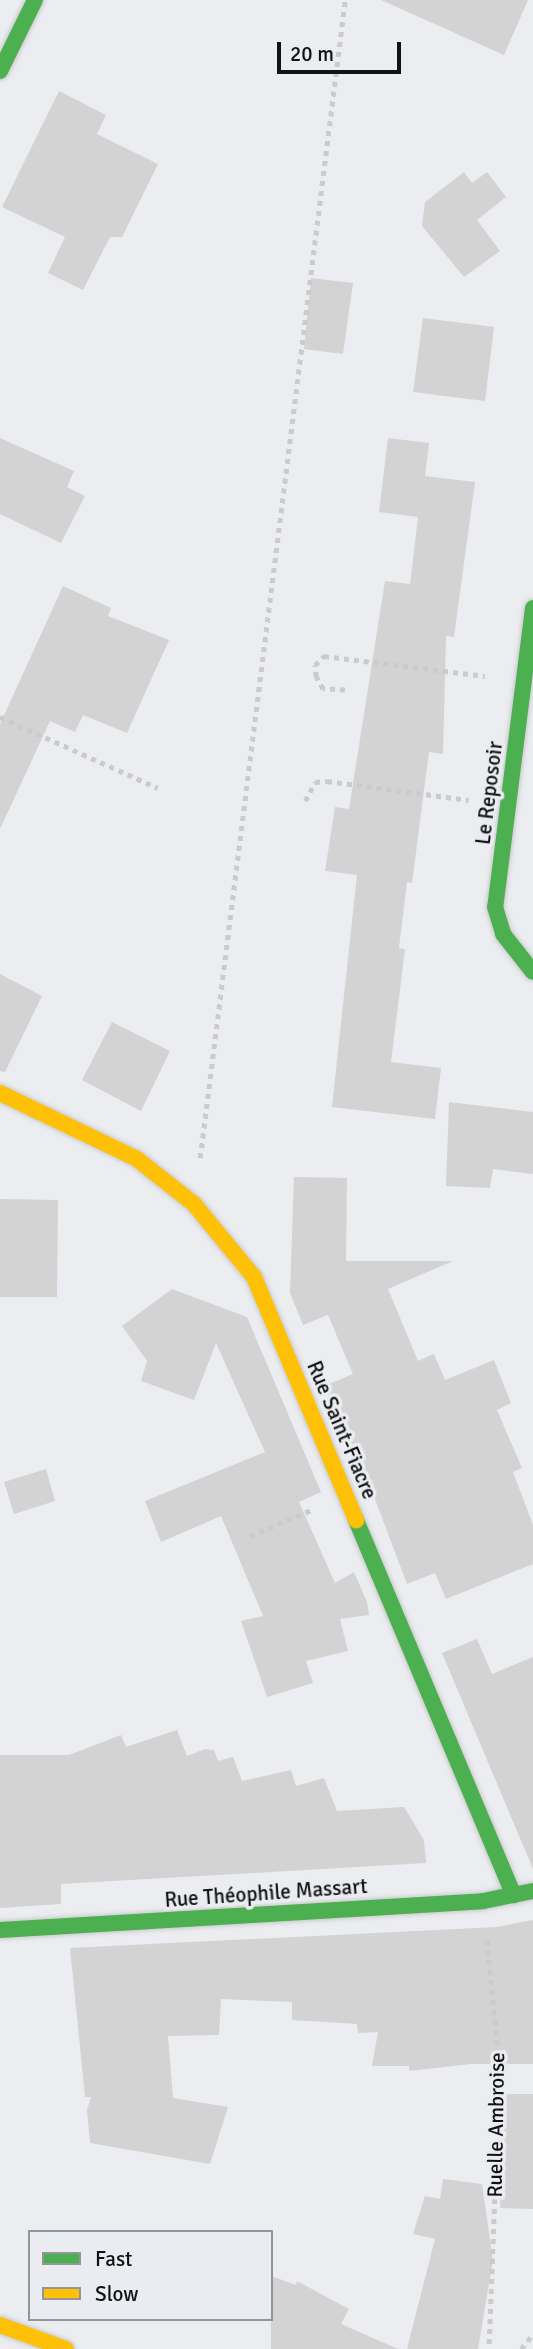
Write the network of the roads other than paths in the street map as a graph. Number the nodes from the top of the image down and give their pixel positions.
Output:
1 (35, 0) edge
2 (0, 72) edge
3 (533, 608) edge
4 (533, 972) edge
5 (0, 1093) edge
6 (533, 1891) edge
7 (514, 1895) junction
8 (0, 1930) edge
9 (0, 2325) edge
10 (66, 2349) edge

1 - 2 street
3 - 4 street, Le Reposoir
5 - 7 street, Rue Saint-Fiacre
6 - 7 street, Rue Théophile Massart
7 - 8 street, Rue Théophile Massart
9 - 10 street

